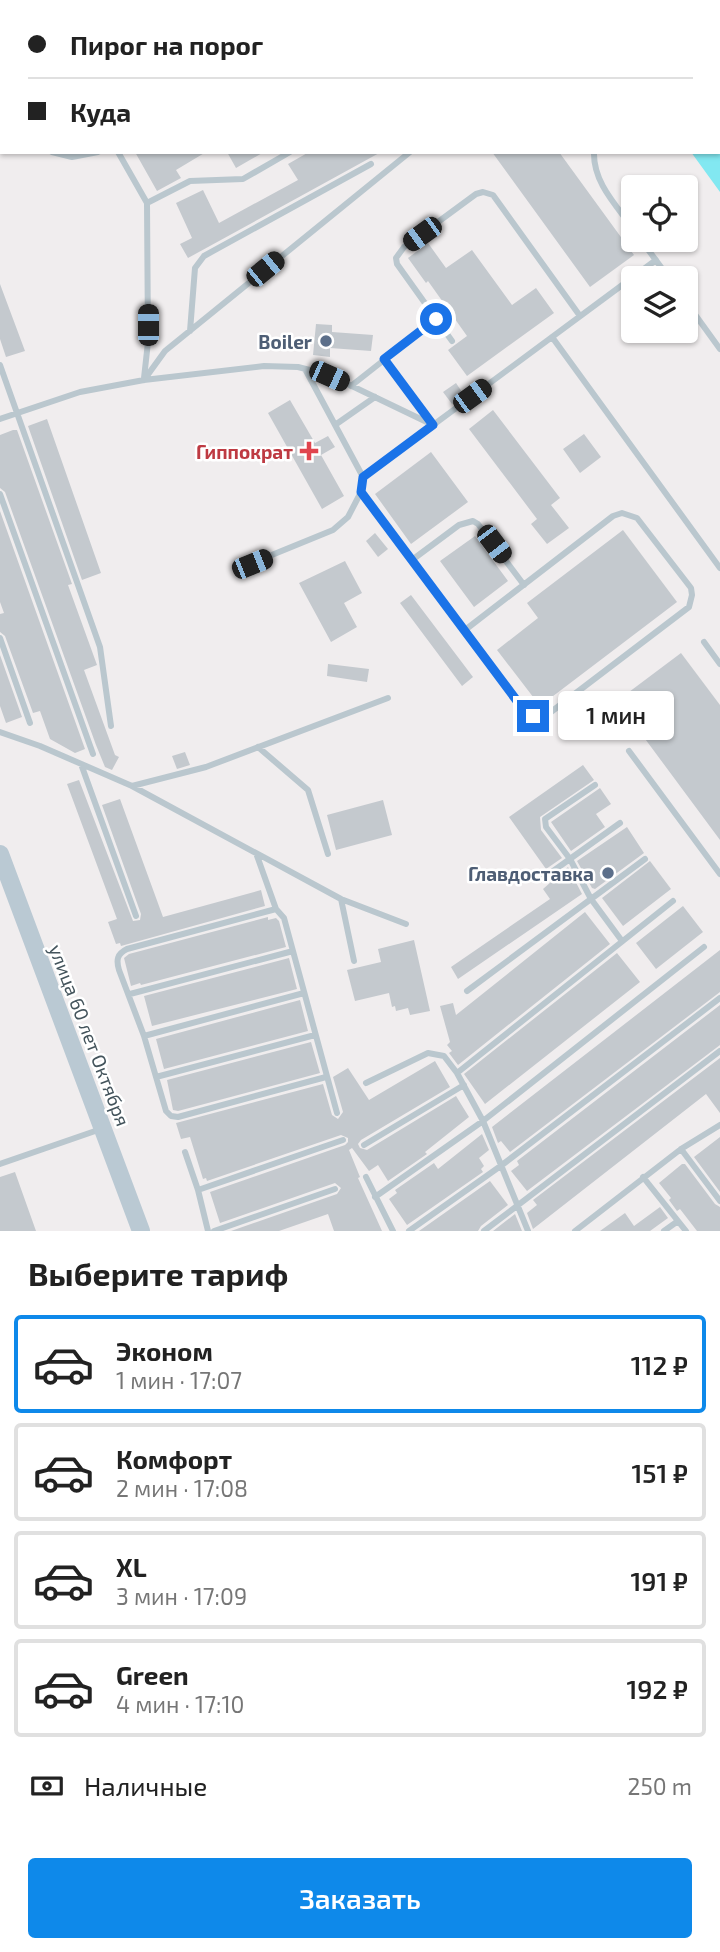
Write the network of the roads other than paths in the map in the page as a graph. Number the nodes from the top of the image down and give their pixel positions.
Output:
1 (60, 154) edge
2 (88, 154) edge
3 (119, 154) edge
4 (286, 154) edge
5 (408, 154) edge
6 (594, 154) edge
7 (371, 164) dead end
8 (357, 172) junction
9 (366, 187) junction
10 (147, 203) junction
11 (621, 212) edge
12 (650, 252) edge
13 (656, 260) junction
14 (660, 266) edge
15 (580, 316) junction
16 (436, 319) junction
17 (698, 319) edge
18 (190, 331) junction
19 (552, 337) junction
20 (452, 341) dead end
21 (720, 349) edge
22 (384, 359) junction
23 (0, 365) edge
24 (305, 369) junction
25 (144, 380) junction
26 (351, 386) junction
27 (375, 397) junction
28 (17, 413) junction
29 (0, 419) edge
30 (335, 425) junction
31 (433, 425) junction
32 (363, 477) junction
33 (361, 492) junction
34 (0, 494) edge
35 (412, 559) junction
36 (252, 564) dead end
37 (720, 568) edge
38 (524, 585) junction
39 (465, 630) junction
40 (0, 638) edge
41 (704, 642) dead end
42 (720, 664) edge
43 (388, 698) dead end
44 (30, 723) dead end
45 (111, 726) dead end
46 (0, 732) edge
47 (258, 747) junction
48 (629, 751) dead end
49 (93, 754) dead end
50 (81, 764) junction
51 (595, 785) dead end
52 (132, 786) junction
53 (620, 823) dead end
54 (256, 853) junction
55 (0, 854) edge
56 (328, 854) dead end
57 (570, 859) junction
58 (645, 859) dead end
59 (720, 874) edge
60 (542, 879) dead end
61 (341, 899) junction
62 (591, 899) junction
63 (673, 901) dead end
64 (276, 909) junction
65 (136, 916) dead end
66 (407, 924) dead end
67 (622, 941) junction
68 (704, 947) dead end
69 (293, 951) junction
70 (354, 961) dead end
71 (467, 991) dead end
72 (304, 993) junction
73 (130, 994) junction
74 (720, 998) edge
75 (145, 1035) junction
76 (315, 1035) junction
77 (720, 1051) edge
78 (457, 1073) junction
79 (156, 1077) junction
80 (326, 1077) junction
81 (366, 1083) dead end
82 (464, 1085) junction
83 (337, 1113) dead end
84 (483, 1121) junction
85 (719, 1126) edge
86 (103, 1128) junction
87 (344, 1140) dead end
88 (364, 1144) dead end
89 (681, 1149) junction
90 (185, 1152) dead end
91 (0, 1164) edge
92 (502, 1165) junction
93 (366, 1177) dead end
94 (643, 1177) junction
95 (335, 1189) dead end
96 (198, 1190) junction
97 (375, 1197) junction
98 (720, 1201) edge
99 (517, 1205) junction
100 (678, 1221) junction
101 (141, 1231) edge
102 (208, 1231) edge
103 (214, 1231) edge
104 (393, 1231) edge
105 (409, 1231) edge
106 (484, 1231) edge
107 (528, 1231) edge
108 (575, 1231) edge
109 (664, 1231) edge
110 (686, 1231) edge

1 - 2 lane
3 - 10 lane
4 - 10 lane
5 - 9 lane
6 - 11 lane
7 - 8 lane
8 - 9 lane
8 - 18 lane
9 - 18 lane
10 - 25 lane
12 - 13 lane
13 - 14 lane
13 - 15 lane
15 - 16 lane
15 - 19 lane
16 - 20 lane
16 - 22 lane
17 - 21 lane
18 - 25 lane
19 - 31 lane
19 - 37 lane
22 - 26 lane
22 - 31 lane
23 - 28 lane
24 - 25 lane
24 - 26 lane
24 - 30 lane
25 - 28 lane
26 - 27 lane
27 - 30 lane
27 - 31 lane
28 - 29 lane
28 - 45 lane
30 - 32 lane
31 - 32 lane
32 - 33 lane
33 - 35 lane
33 - 36 lane
34 - 49 lane
35 - 38 lane
35 - 39 lane
38 - 39 lane
38 - 39 lane
40 - 44 lane
41 - 42 lane
43 - 47 lane
46 - 50 lane
47 - 52 lane
47 - 56 lane
48 - 59 lane
50 - 52 lane
50 - 65 lane
51 - 57 lane
52 - 54 lane
53 - 57 lane
54 - 61 lane
54 - 64 lane
55 - 86 main road, улица 60 лет Октября
57 - 60 lane
57 - 62 lane
58 - 62 lane
61 - 66 lane
61 - 70 lane
62 - 67 lane
62 - 71 lane
63 - 67 lane
64 - 69 lane
64 - 73 lane
67 - 78 lane
68 - 84 lane
69 - 72 lane
69 - 73 lane
72 - 75 lane
72 - 76 lane
73 - 75 lane
74 - 92 lane
75 - 79 lane
76 - 79 lane
76 - 80 lane
77 - 99 lane
78 - 81 lane
78 - 82 lane
79 - 80 lane
80 - 83 lane
82 - 84 lane
82 - 88 lane
84 - 92 lane
84 - 97 lane
85 - 89 lane
86 - 91 lane
86 - 101 main road, улица 60 лет Октября
87 - 96 lane
89 - 94 lane
89 - 98 lane
90 - 96 lane
92 - 99 lane
92 - 105 lane
93 - 97 lane
94 - 100 lane
94 - 108 lane
95 - 103 lane
96 - 102 lane
97 - 104 lane
99 - 106 lane
99 - 107 lane
100 - 109 lane
100 - 110 lane

